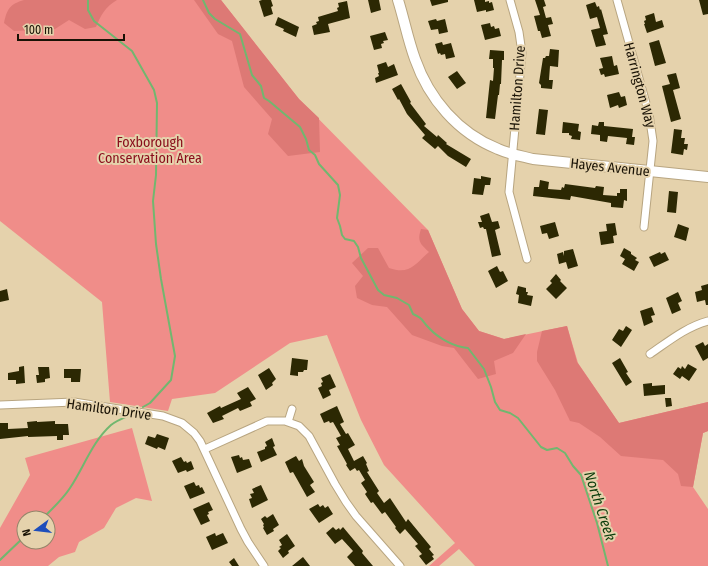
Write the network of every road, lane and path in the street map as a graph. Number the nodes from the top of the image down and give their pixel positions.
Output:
1 (398, 0) edge
2 (510, 0) edge
3 (617, 0) edge
4 (512, 154) junction
5 (649, 170) junction
6 (708, 176) edge
7 (644, 228) dead end
8 (527, 259) dead end
9 (708, 320) edge
10 (650, 354) dead end
11 (0, 405) edge
12 (292, 409) dead end
13 (288, 422) junction
14 (205, 449) junction
15 (264, 566) edge
16 (400, 566) edge

1 - 4 street, Hayes Avenue
2 - 4 street, Hamilton Drive
3 - 5 street, Harrington Way
4 - 5 street, Hayes Avenue
4 - 8 street, Hamilton Drive
5 - 6 street, Hayes Avenue
5 - 7 street, Harrington Way
9 - 10 street
11 - 14 street, Hamilton Drive
12 - 13 street
13 - 14 street
13 - 16 street
14 - 15 street, Hamilton Drive

